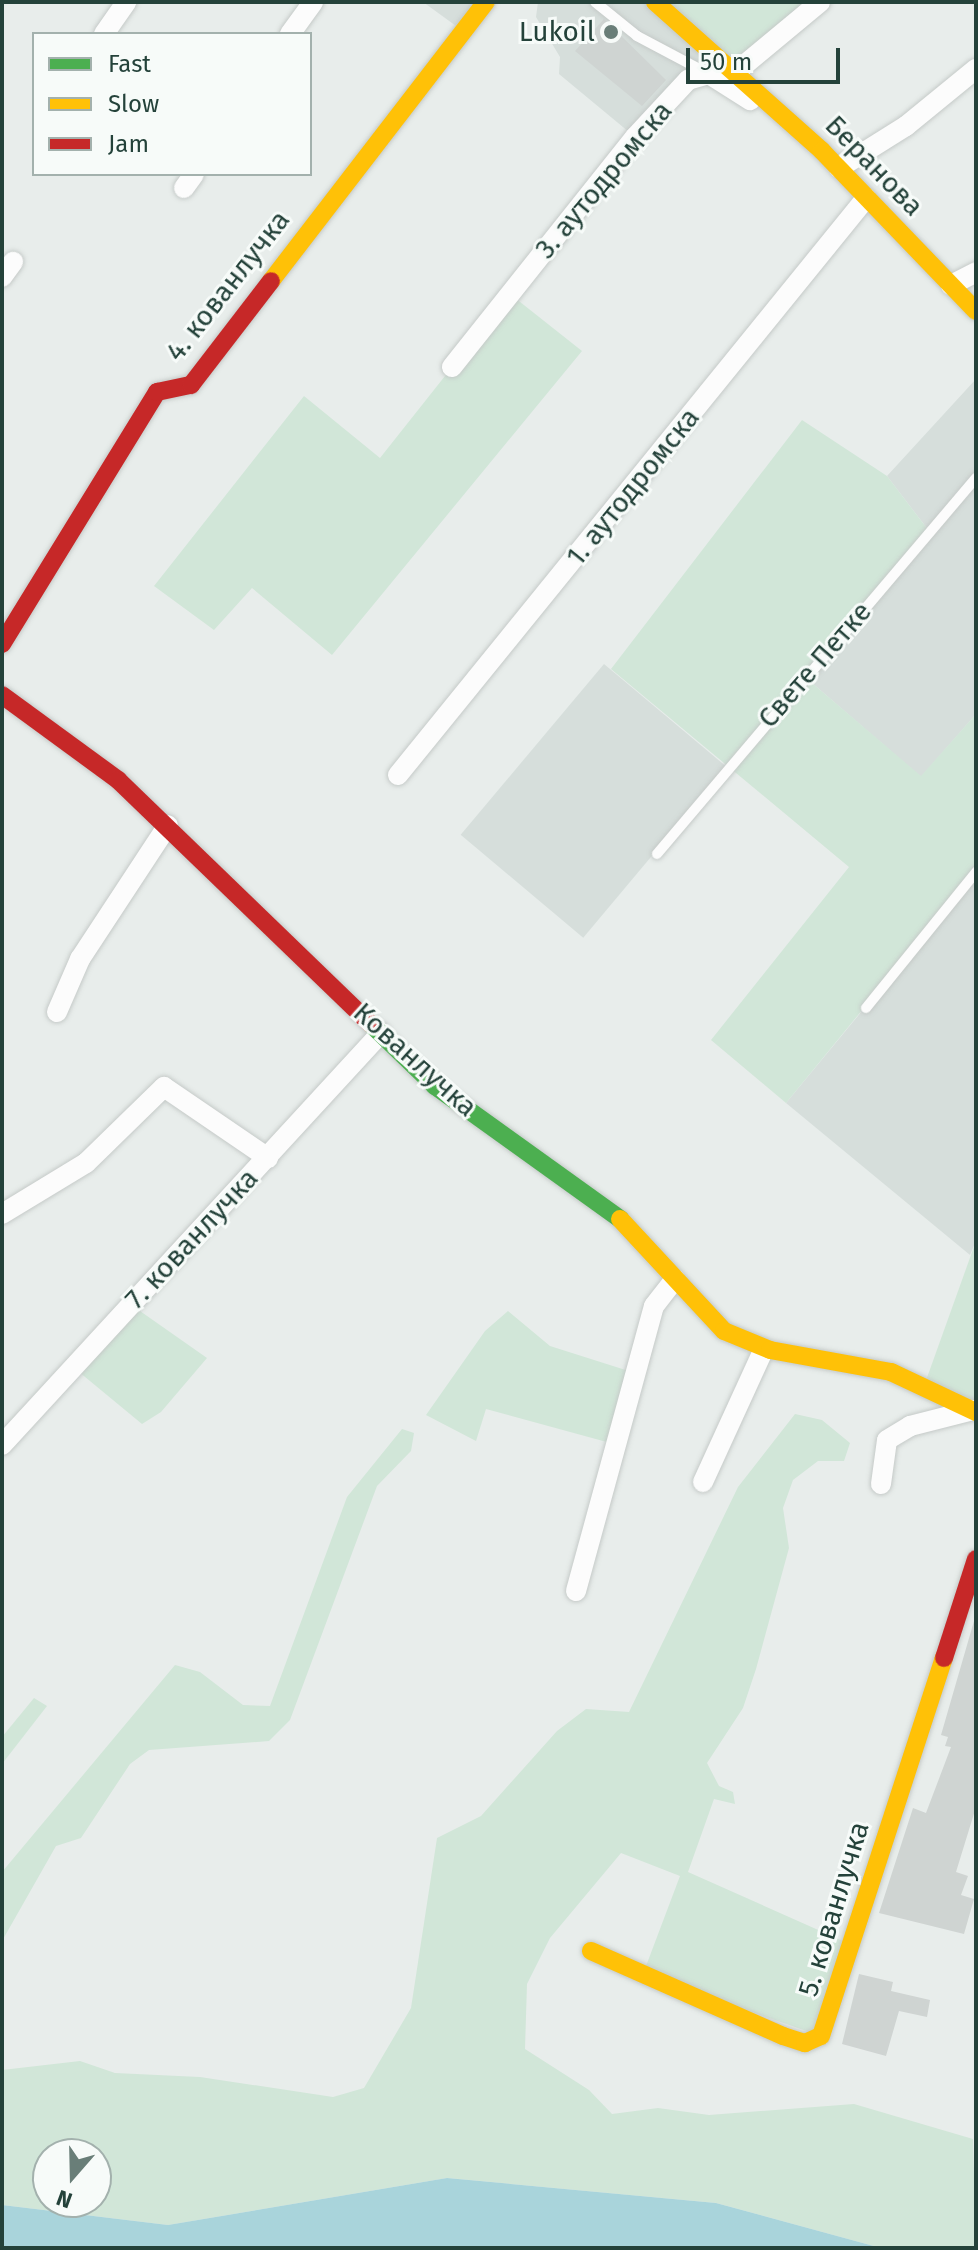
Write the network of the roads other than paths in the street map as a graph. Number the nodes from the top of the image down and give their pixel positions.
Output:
1 (126, 2) edge
2 (313, 2) edge
3 (486, 2) edge
4 (595, 2) edge
5 (655, 2) edge
6 (820, 2) edge
7 (105, 32) edge
8 (291, 32) edge
9 (976, 69) edge
10 (737, 71) junction
11 (709, 74) junction
12 (822, 151) junction
13 (839, 168) junction
14 (866, 198) junction
15 (976, 272) edge
16 (951, 285) junction
17 (976, 311) edge
18 (452, 367) dead end
19 (976, 478) edge
20 (2, 644) edge
21 (2, 695) edge
22 (398, 775) dead end
23 (168, 825) junction
24 (657, 854) dead end
25 (976, 872) edge
26 (866, 1008) dead end
27 (57, 1012) dead end
28 (381, 1033) junction
29 (268, 1158) junction
30 (2, 1214) edge
31 (675, 1279) junction
32 (764, 1349) junction
33 (974, 1411) edge
34 (2, 1445) edge
35 (703, 1482) dead end
36 (881, 1484) dead end
37 (976, 1559) edge
38 (576, 1591) dead end
39 (591, 1951) dead end

1 - 7 street
2 - 8 street
3 - 20 street, 4. кованлучка
4 - 11 lane
5 - 10 street, Беранова
6 - 10 street
9 - 13 street
10 - 12 street, Беранова
11 - 12 street
11 - 18 street, 3. аутодромска
12 - 13 street, Беранова
13 - 14 street, Беранова
14 - 16 street, Беранова
14 - 22 street, 1. аутодромска
15 - 16 street
16 - 17 street, Беранова
19 - 24 lane, Свете Петке
21 - 23 street, Кованлучка
23 - 27 street
23 - 28 street, Кованлучка
25 - 26 lane
28 - 29 street, 7. кованлучка
28 - 31 street, Кованлучка
29 - 30 street
29 - 34 street, 7. кованлучка
31 - 32 street, Кованлучка
31 - 38 street
32 - 33 street, Кованлучка
32 - 35 street
33 - 36 street, Кованлучка
37 - 39 street, 5. кованлучка

